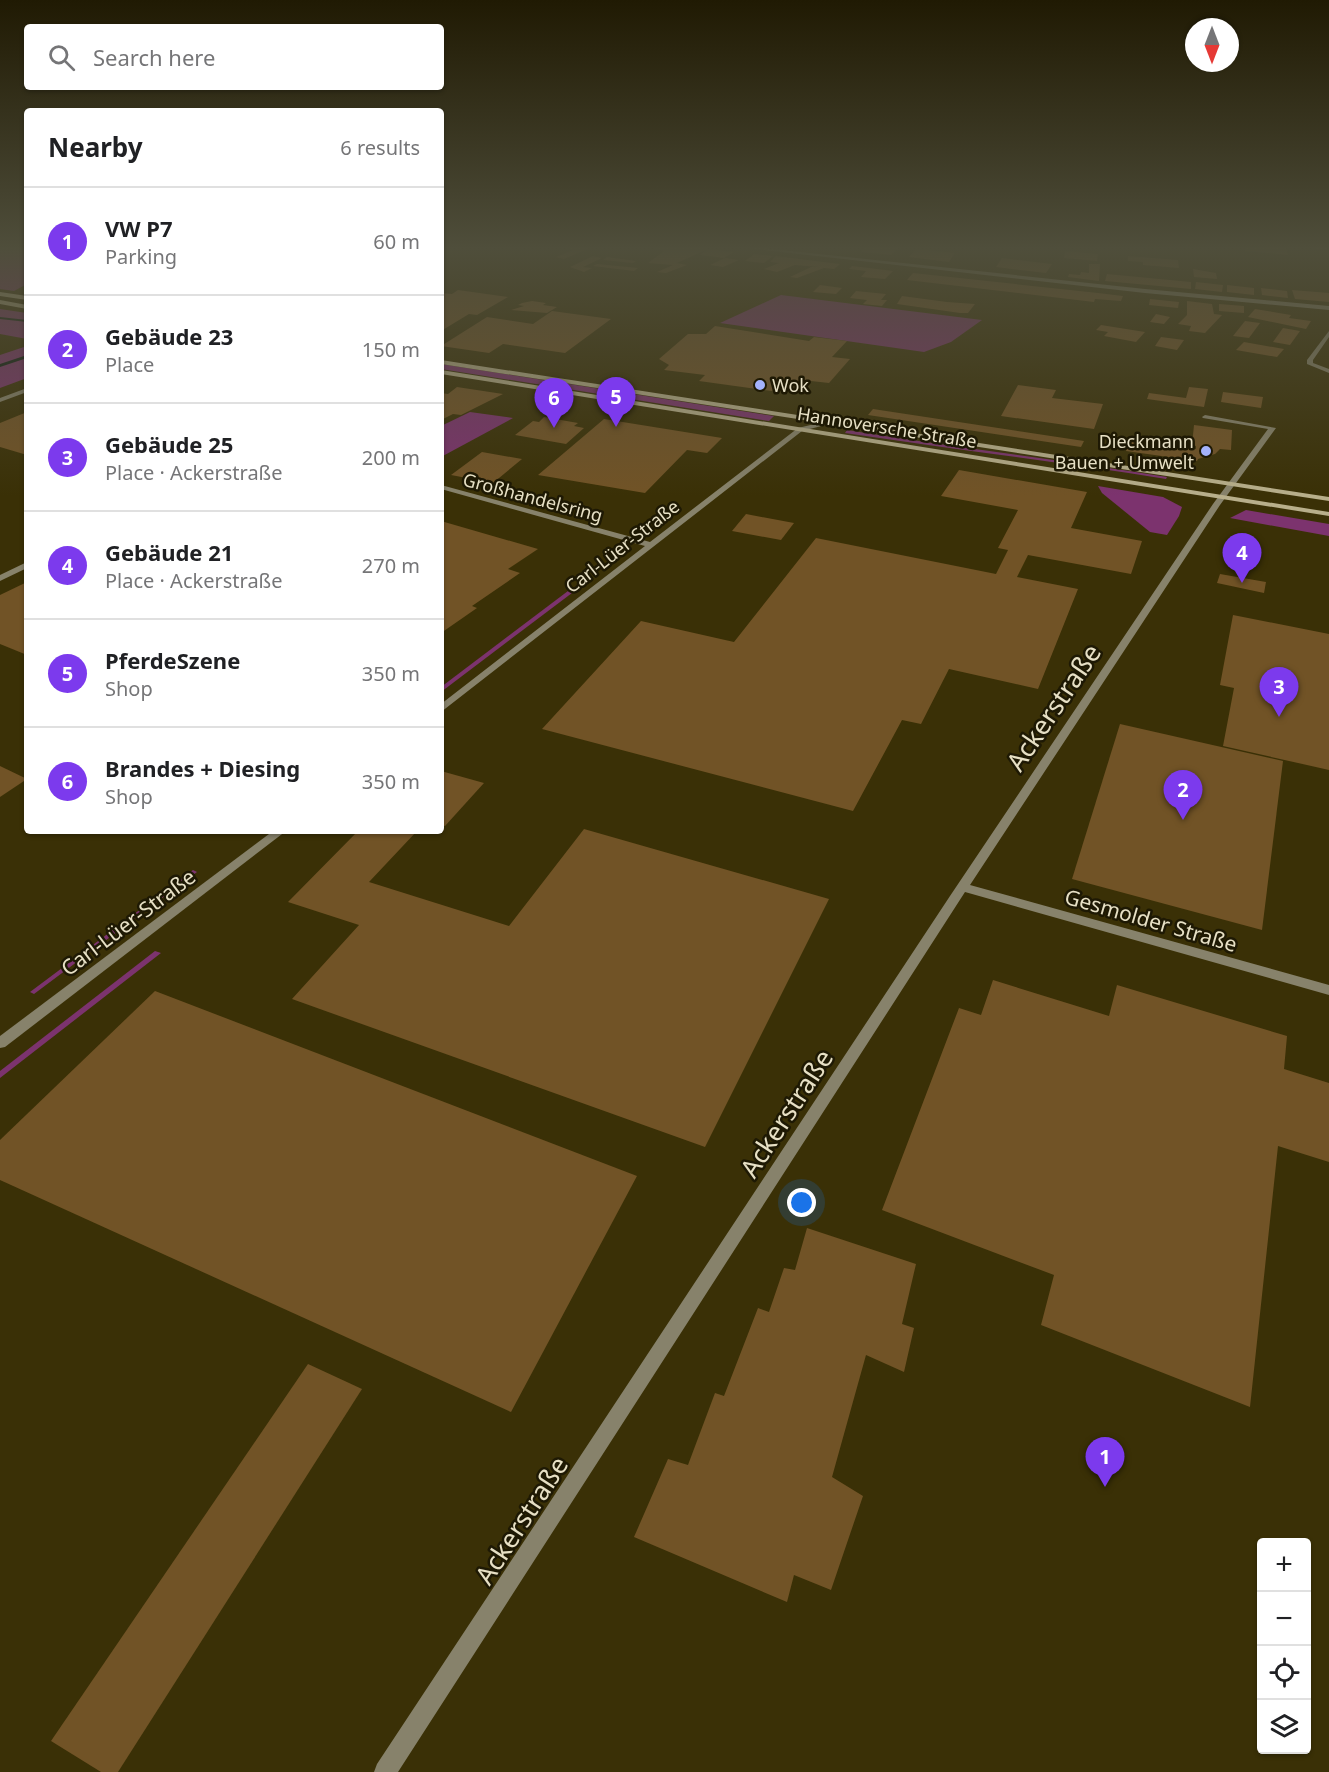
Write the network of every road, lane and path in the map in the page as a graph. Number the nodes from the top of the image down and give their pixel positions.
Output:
1 (1329, 333) edge
2 (444, 362) edge
3 (1329, 371) edge
4 (444, 372) edge
5 (24, 391) edge
6 (0, 400) edge
7 (1204, 417) dead end
8 (831, 422) junction
9 (800, 429) junction
10 (444, 488) edge
11 (1228, 490) junction
12 (1329, 499) edge
13 (1329, 514) edge
14 (651, 544) junction
15 (24, 566) edge
16 (0, 578) edge
17 (444, 707) edge
18 (276, 834) edge
19 (963, 887) junction
20 (1329, 990) edge
21 (0, 1043) edge
22 (385, 1772) edge

1 - 3 street
2 - 8 main road, Hannoversche Straße
4 - 9 main road, Hannoversche Straße
5 - 6 street
7 - 11 street
8 - 9 street, Carl-Lüer-Straße
8 - 11 main road, Hannoversche Straße
9 - 11 main road, Hannoversche Straße
9 - 14 street, Carl-Lüer-Straße
10 - 14 street, Großhandelsring
11 - 12 main road, Hannoversche Straße
11 - 13 main road, Hannoversche Straße
11 - 19 street, Ackerstraße
14 - 17 street, Carl-Lüer-Straße
15 - 16 street
18 - 21 street, Carl-Lüer-Straße
19 - 20 street, Gesmolder Straße
19 - 22 street, Ackerstraße

